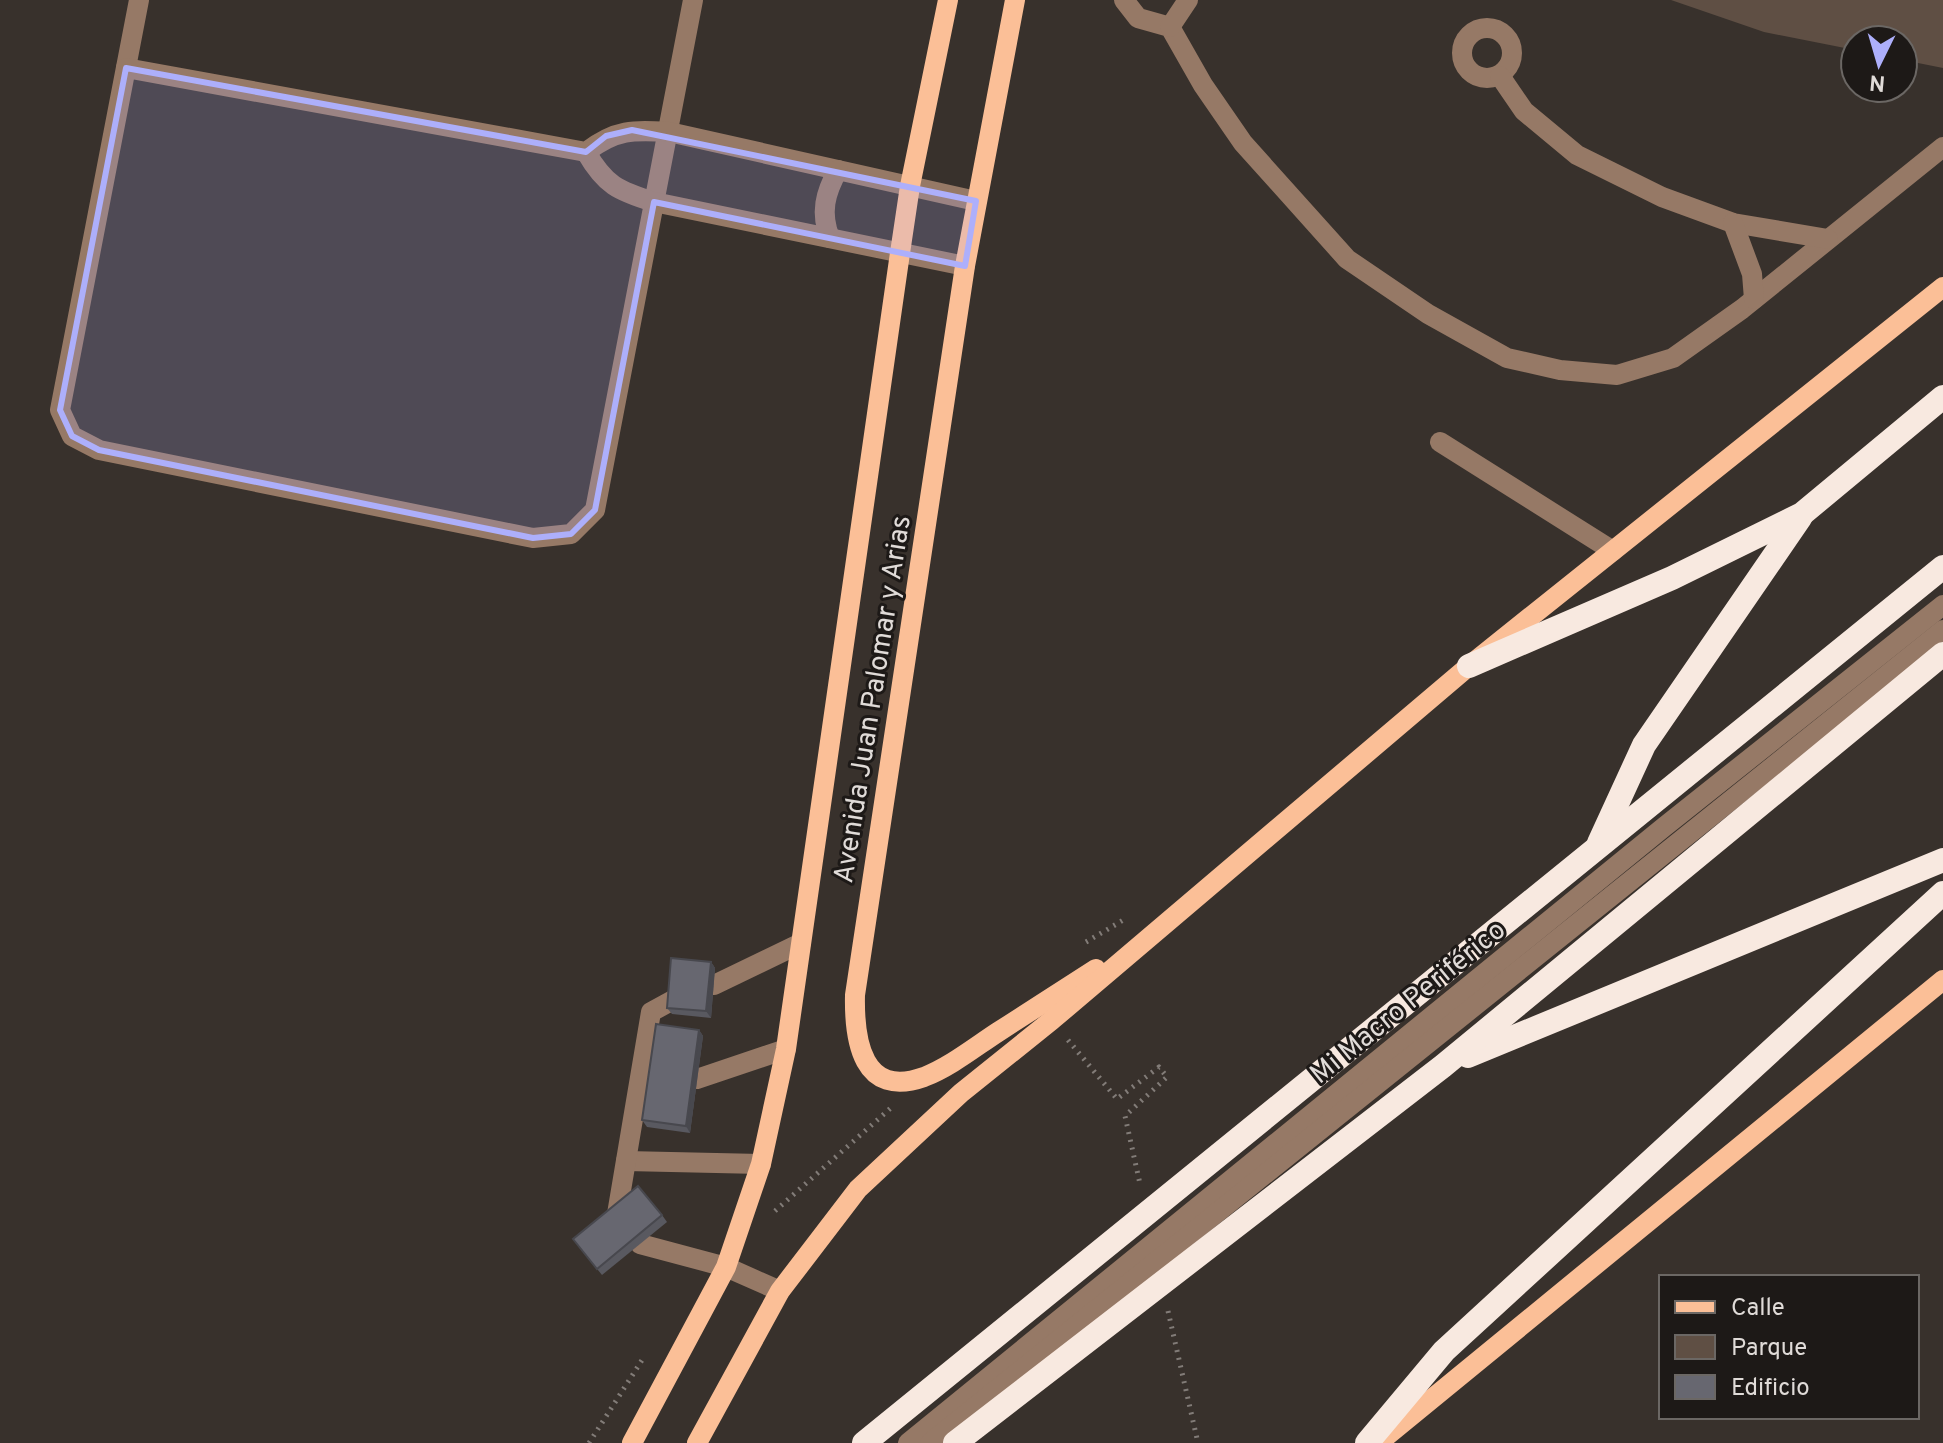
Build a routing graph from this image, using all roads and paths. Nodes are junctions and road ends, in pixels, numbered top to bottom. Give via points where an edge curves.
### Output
1 (139, 0) edge
2 (693, 0) edge
3 (948, 0) edge
4 (1015, 0) edge
5 (1124, 0) edge
6 (1188, 0) edge
7 (1170, 27) junction
8 (126, 68) junction
9 (1500, 76) dead end
10 (669, 132) junction
11 (1943, 147) edge
12 (586, 152) junction
13 (838, 170) junction
14 (910, 186) junction
15 (976, 201) junction
16 (654, 202) junction
17 (1733, 223) junction
18 (830, 238) junction
19 (1828, 239) junction
20 (900, 253) junction
21 (965, 266) junction
22 (1943, 287) edge
23 (1754, 299) junction
24 (1943, 397) edge
25 (1440, 442) dead end
26 (1802, 514) junction
27 (1613, 551) junction
28 (1943, 567) edge
29 (1943, 605) edge
30 (1943, 630) edge
31 (1943, 654) edge
32 (1469, 666) junction
33 (1596, 849) junction
34 (1943, 860) edge
35 (1943, 893) edge
36 (1163, 925) junction
37 (801, 943) junction
38 (1943, 980) edge
39 (714, 985) dead end
40 (673, 1000) edge
41 (1052, 1020) junction
42 (786, 1049) junction
43 (1443, 1066) junction
44 (697, 1079) edge
45 (1125, 1116) dead end
46 (626, 1161) junction
47 (761, 1164) junction
48 (617, 1214) edge
49 (640, 1244) edge
50 (726, 1267) junction
51 (780, 1291) junction
52 (632, 1443) edge
53 (697, 1443) edge
54 (864, 1443) edge
55 (908, 1443) edge
56 (930, 1443) edge
57 (955, 1443) edge
58 (1367, 1443) edge
59 (1378, 1443) edge

1 - 8 street
2 - 10 street
3 - 14 main road, Avenida Juan Palomar y Arias
4 - 15 main road, Avenida Juan Palomar y Arias
5 - 7 street via 1138,18
6 - 7 street
7 - 23 street via 1243,143 1347,259 1428,314 1507,358 1617,375 1673,358
8 - 12 street
8 - 16 street via 60,410 72,436 99,450 533,538 571,534 595,510
9 - 17 street via 1524,111 1577,155 1662,197
10 - 12 street via 632,130 606,136
10 - 13 street
10 - 16 street
11 - 19 street
12 - 16 street via 599,174 624,193
13 - 14 street
13 - 18 street via 824,205
14 - 15 street
14 - 20 main road, Avenida Juan Palomar y Arias
15 - 21 main road, Avenida Juan Palomar y Arias
16 - 18 street
17 - 19 street
17 - 23 street via 1752,274
18 - 20 street
19 - 23 street
20 - 21 street
20 - 37 main road, Avenida Juan Palomar y Arias
21 - 36 main road, Avenida Juan Palomar y Arias via 855,995 854,1026 861,1055 873,1071 892,1081 924,1077
22 - 27 main road
24 - 26 highway
25 - 27 street
26 - 32 highway via 1672,578
26 - 33 highway via 1644,745
27 - 32 main road
28 - 33 highway
29 - 55 street, Mi Macro Periférico
30 - 56 street, Mi Macro Periférico
31 - 43 highway
32 - 36 main road
33 - 54 highway
34 - 43 highway
35 - 58 highway via 1444,1351
36 - 41 main road
37 - 39 street
37 - 42 main road, Avenida Juan Palomar y Arias
38 - 59 main road
40 - 46 street via 651,1012 644,1096
41 - 45 path via 1117,1099 1159,1067 1167,1077
41 - 51 main road via 961,1093 858,1189
42 - 44 street
42 - 47 main road, Avenida Juan Palomar y Arias
43 - 57 highway
46 - 47 street
46 - 48 street
47 - 50 main road, Avenida Juan Palomar y Arias
49 - 50 street
50 - 51 street
50 - 52 main road, Avenida Juan Palomar y Arias
51 - 53 main road

